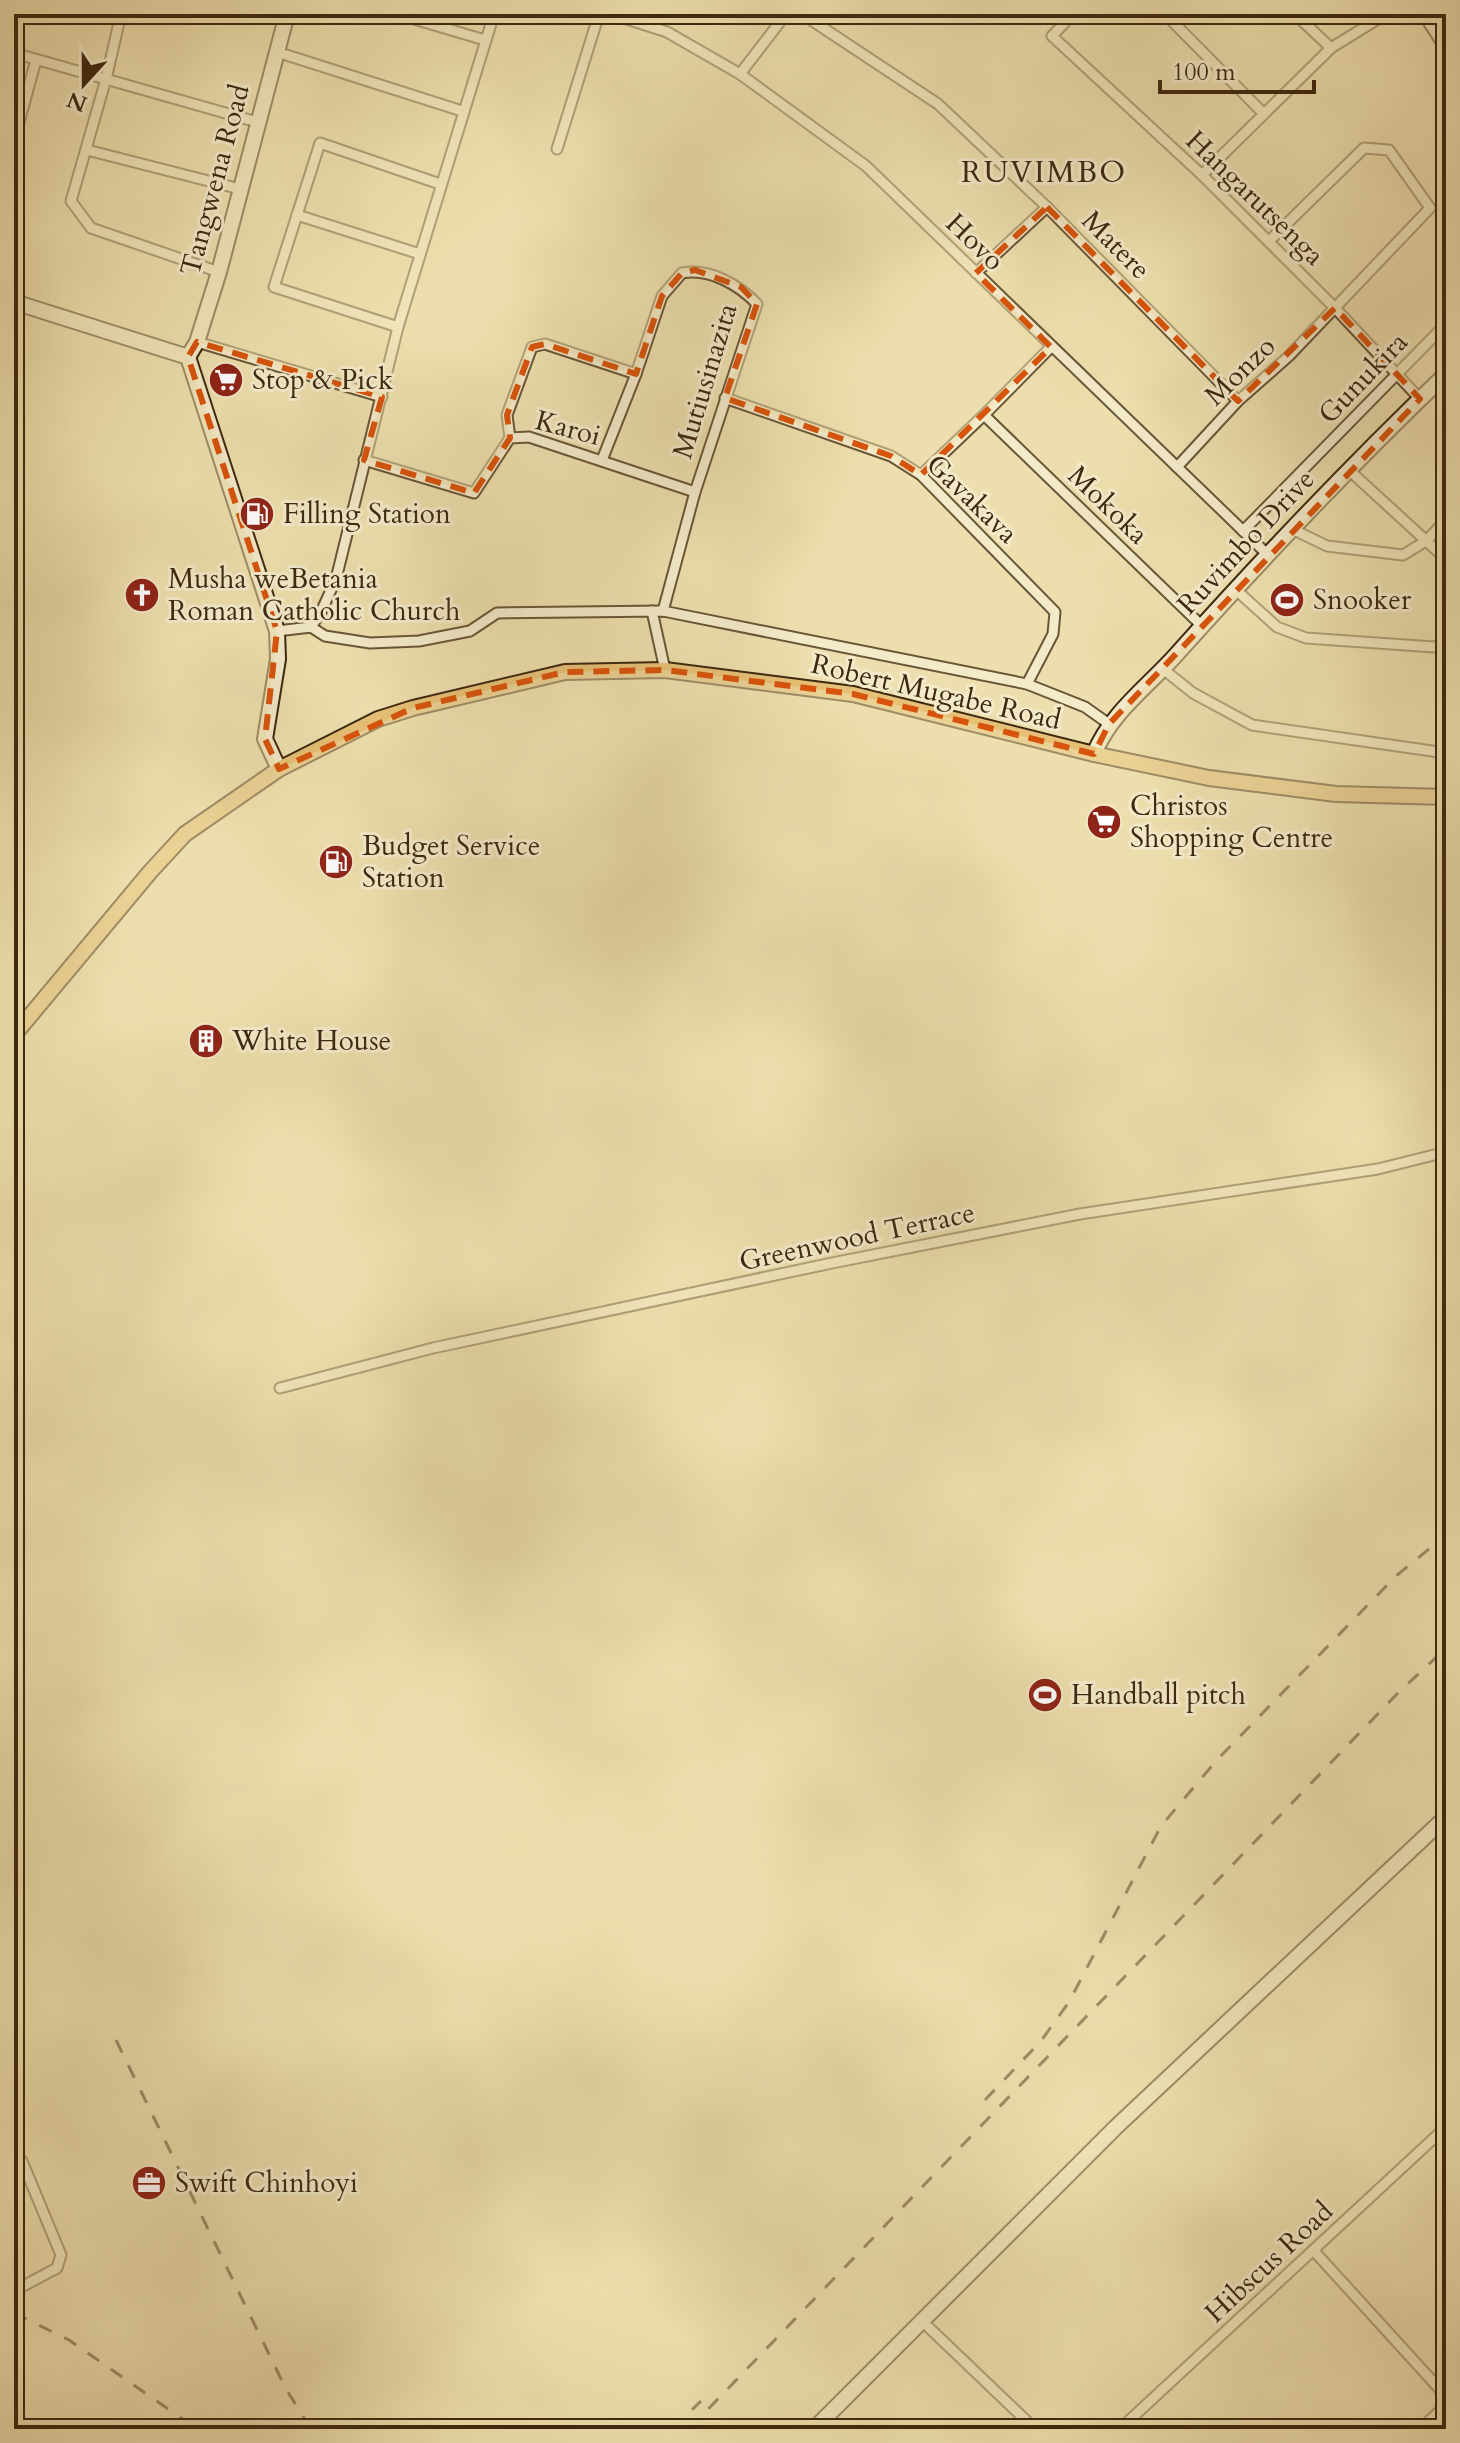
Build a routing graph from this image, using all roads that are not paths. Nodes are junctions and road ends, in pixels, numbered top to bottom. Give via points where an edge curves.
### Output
1 (121, 14) edge
2 (287, 14) edge
3 (397, 14) edge
4 (494, 14) edge
5 (599, 14) edge
6 (611, 14) edge
7 (786, 14) edge
8 (802, 14) edge
9 (1073, 14) edge
10 (1165, 14) edge
11 (1295, 14) edge
12 (1386, 14) edge
13 (1426, 14) edge
14 (485, 40) junction
15 (1446, 45) edge
16 (1331, 48) junction
17 (277, 52) junction
18 (14, 53) edge
19 (36, 60) junction
20 (740, 74) junction
21 (106, 79) junction
22 (462, 111) junction
23 (1263, 113) junction
24 (257, 122) junction
25 (14, 141) edge
26 (557, 149) dead end
27 (87, 150) junction
28 (1202, 175) junction
29 (440, 184) junction
30 (240, 189) junction
31 (1047, 207) junction
32 (297, 215) junction
33 (1269, 241) junction
34 (420, 254) junction
35 (219, 272) junction
36 (976, 273) junction
37 (16, 306) edge
38 (1335, 308) junction
39 (1446, 324) edge
40 (398, 327) junction
41 (197, 342) junction
42 (1051, 347) junction
43 (188, 357) junction
44 (636, 374) junction
45 (1446, 374) edge
46 (1397, 375) junction
47 (382, 397) junction
48 (725, 398) junction
49 (1420, 399) junction
50 (1238, 401) junction
51 (984, 415) junction
52 (510, 438) junction
53 (364, 460) junction
54 (602, 460) junction
55 (1177, 467) junction
56 (1350, 471) junction
57 (921, 475) junction
58 (695, 492) junction
59 (1446, 520) edge
60 (1292, 529) junction
61 (1243, 531) junction
62 (1426, 541) junction
63 (1268, 555) junction
64 (1446, 559) edge
65 (1235, 589) junction
66 (652, 611) junction
67 (663, 611) junction
68 (1202, 626) junction
69 (311, 627) junction
70 (277, 631) junction
71 (1446, 643) edge
72 (1163, 669) junction
73 (665, 670) junction
74 (1027, 684) junction
75 (1109, 724) junction
76 (1446, 753) edge
77 (1094, 754) junction
78 (279, 769) junction
79 (1446, 797) edge
80 (14, 1035) edge
81 (1446, 1152) edge
82 (280, 1388) dead end
83 (1446, 1817) edge
84 (1446, 2127) edge
85 (14, 2152) edge
86 (1314, 2251) junction
87 (14, 2291) edge
88 (921, 2320) junction
89 (1446, 2396) edge
90 (1446, 2405) edge
91 (814, 2429) edge
92 (1035, 2429) edge
93 (1120, 2429) edge
94 (1421, 2429) edge

1 - 21 street
2 - 17 street, Tangwena Road
3 - 14 street
4 - 14 street
5 - 26 street
6 - 20 street, Hovo via 667,32
7 - 20 street
8 - 31 street, Matere via 938,104
9 - 28 street, Hangarutsenga via 1052,36
10 - 23 street
11 - 16 street
12 - 16 street
13 - 15 street
14 - 22 street
16 - 23 street
17 - 22 street
17 - 24 street, Tangwena Road
18 - 19 street
19 - 21 street
19 - 25 street
20 - 36 street, Hovo via 866,166
21 - 24 street
21 - 27 street
22 - 29 street
23 - 28 street
24 - 30 street, Tangwena Road
27 - 30 street
27 - 35 street via 71,201 91,228
28 - 33 street, Hangarutsenga
29 - 32 street via 320,143
29 - 34 street
30 - 35 street, Tangwena Road
31 - 36 street
31 - 50 street, Matere
32 - 34 street
32 - 40 street via 274,287
33 - 38 street, Hangarutsenga
33 - 38 street, Monzo via 1364,148 1389,150 1430,208
34 - 40 street
35 - 41 street, Tangwena Road
36 - 42 street, Hovo
37 - 43 street
38 - 46 street, Hangarutsenga
38 - 50 street, Monzo
39 - 46 street, Gunukira
40 - 47 street
41 - 43 street, Tangwena Road
41 - 47 street
42 - 51 street
42 - 55 street, Hovo
43 - 70 street
44 - 48 street, Mutiusinazita via 662,296 682,273 695,270 741,287 757,304
44 - 52 street via 545,344 532,347 507,415
44 - 54 street, Mutiusinazita
45 - 49 street, Ruvimbo Drive
46 - 49 street, Hangarutsenga
46 - 61 street, Gunukira
47 - 53 street
48 - 57 street, Gavakava via 891,456
48 - 58 street, Mutiusinazita
49 - 56 street, Ruvimbo Drive
50 - 55 street, Monzo
51 - 57 street
51 - 68 street, Mokoka
52 - 53 street, Karoi via 474,493
52 - 54 street, Karoi via 529,437
53 - 69 street via 336,579
54 - 58 street, Karoi
55 - 61 street, Hovo
56 - 60 street, Ruvimbo Drive
56 - 62 street
57 - 74 street, Gavakava via 1055,612 1053,634
58 - 67 street, Mutiusinazita
59 - 62 street
60 - 62 street via 1327,546 1403,555
60 - 63 street, Ruvimbo Drive
61 - 63 street, Hovo
62 - 64 street
63 - 65 street, Ruvimbo Drive
65 - 68 street, Ruvimbo Drive
65 - 71 street via 1277,627 1306,638 1434,647
66 - 67 street
66 - 69 street via 497,613 470,631 419,641 325,636
66 - 73 street
67 - 74 street
68 - 72 street, Ruvimbo Drive
69 - 70 street
70 - 78 street via 278,659 265,739
72 - 75 street, Ruvimbo Drive
72 - 76 street via 1193,693 1252,725
73 - 77 main road, Robert Mugabe Road via 853,694
73 - 78 main road, Robert Mugabe Road via 565,672 413,708 378,719
74 - 75 street via 1085,707
75 - 77 street, Ruvimbo Drive
77 - 79 main road, Robert Mugabe Road via 1209,778 1336,794
78 - 80 main road, Robert Mugabe Road via 185,834
81 - 82 street, Greenwood Terrace via 1378,1169 1080,1214 832,1263 433,1348
83 - 88 street via 1116,2127
84 - 86 street, Hibscus Road
85 - 87 street via 61,2255 57,2268
86 - 89 street
86 - 93 street, Hibscus Road
88 - 91 street
88 - 92 street
90 - 94 street

